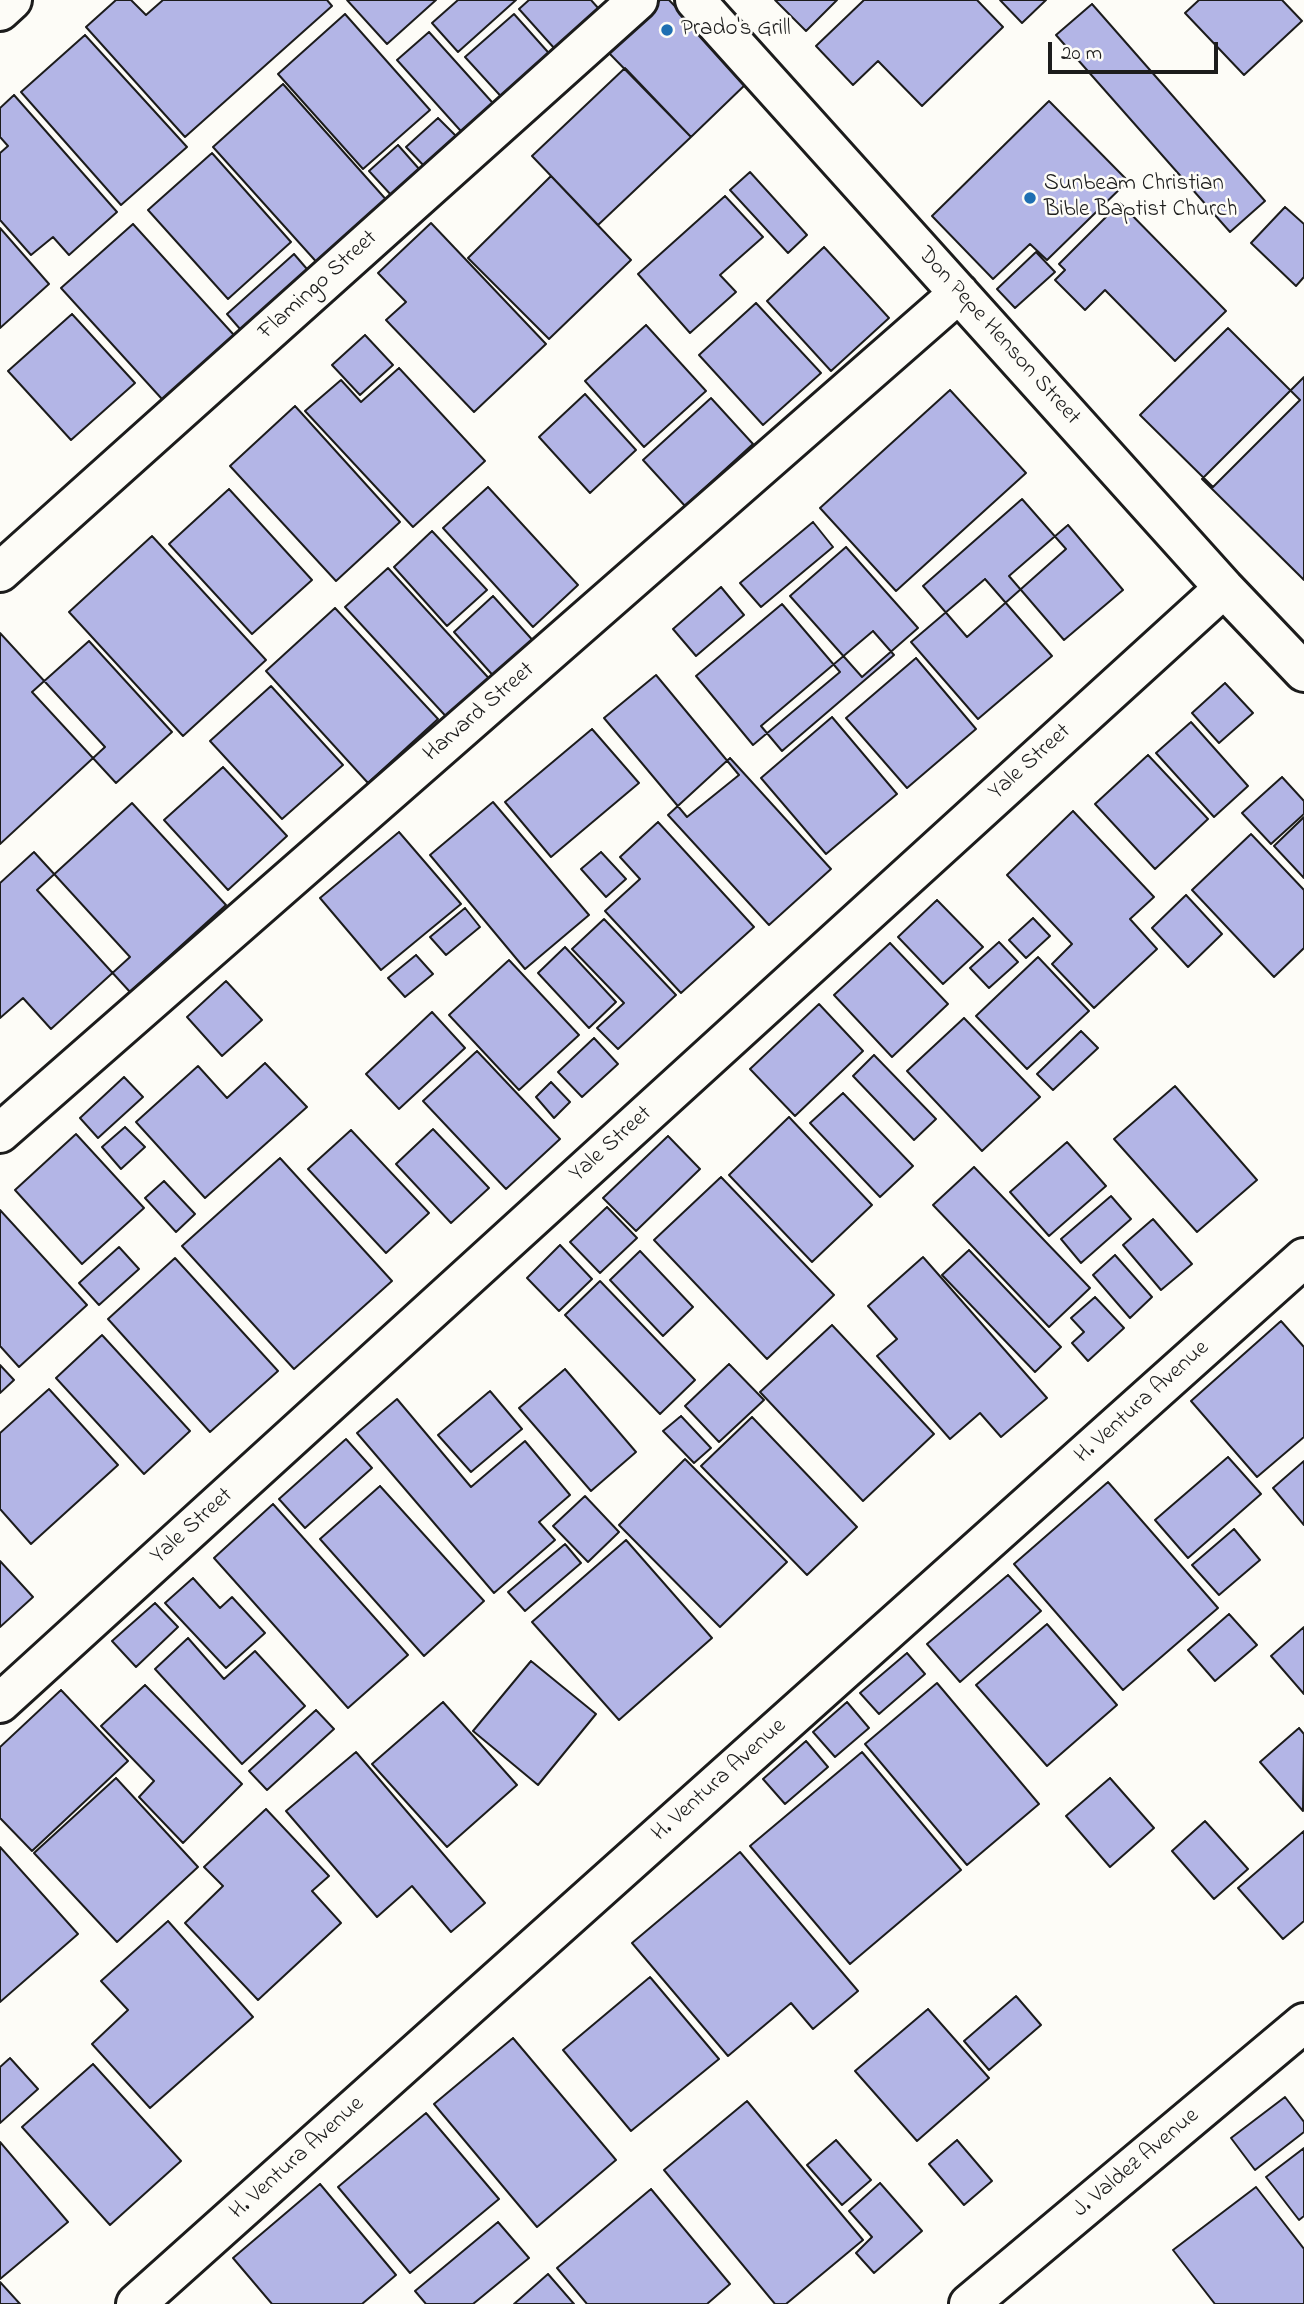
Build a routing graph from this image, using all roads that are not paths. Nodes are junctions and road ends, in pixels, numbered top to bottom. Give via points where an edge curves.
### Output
1 (12, 0) edge
2 (638, 0) edge
3 (695, 0) edge
4 (0, 11) edge
5 (959, 293) junction
6 (0, 572) edge
7 (1224, 587) junction
8 (1304, 671) edge
9 (0, 1133) edge
10 (1304, 1258) edge
11 (0, 1703) edge
12 (1304, 2023) edge
13 (136, 2304) edge
14 (969, 2304) edge

1 - 4 street
2 - 6 street, Flamingo Street
3 - 5 street, Don Pepe Henson Street
5 - 7 street, Don Pepe Henson Street
5 - 9 street, Harvard Street
7 - 8 street, Don Pepe Henson Street
7 - 11 street, Yale Street
10 - 13 street, H. Ventura Avenue
12 - 14 street, J. Valdez Avenue

